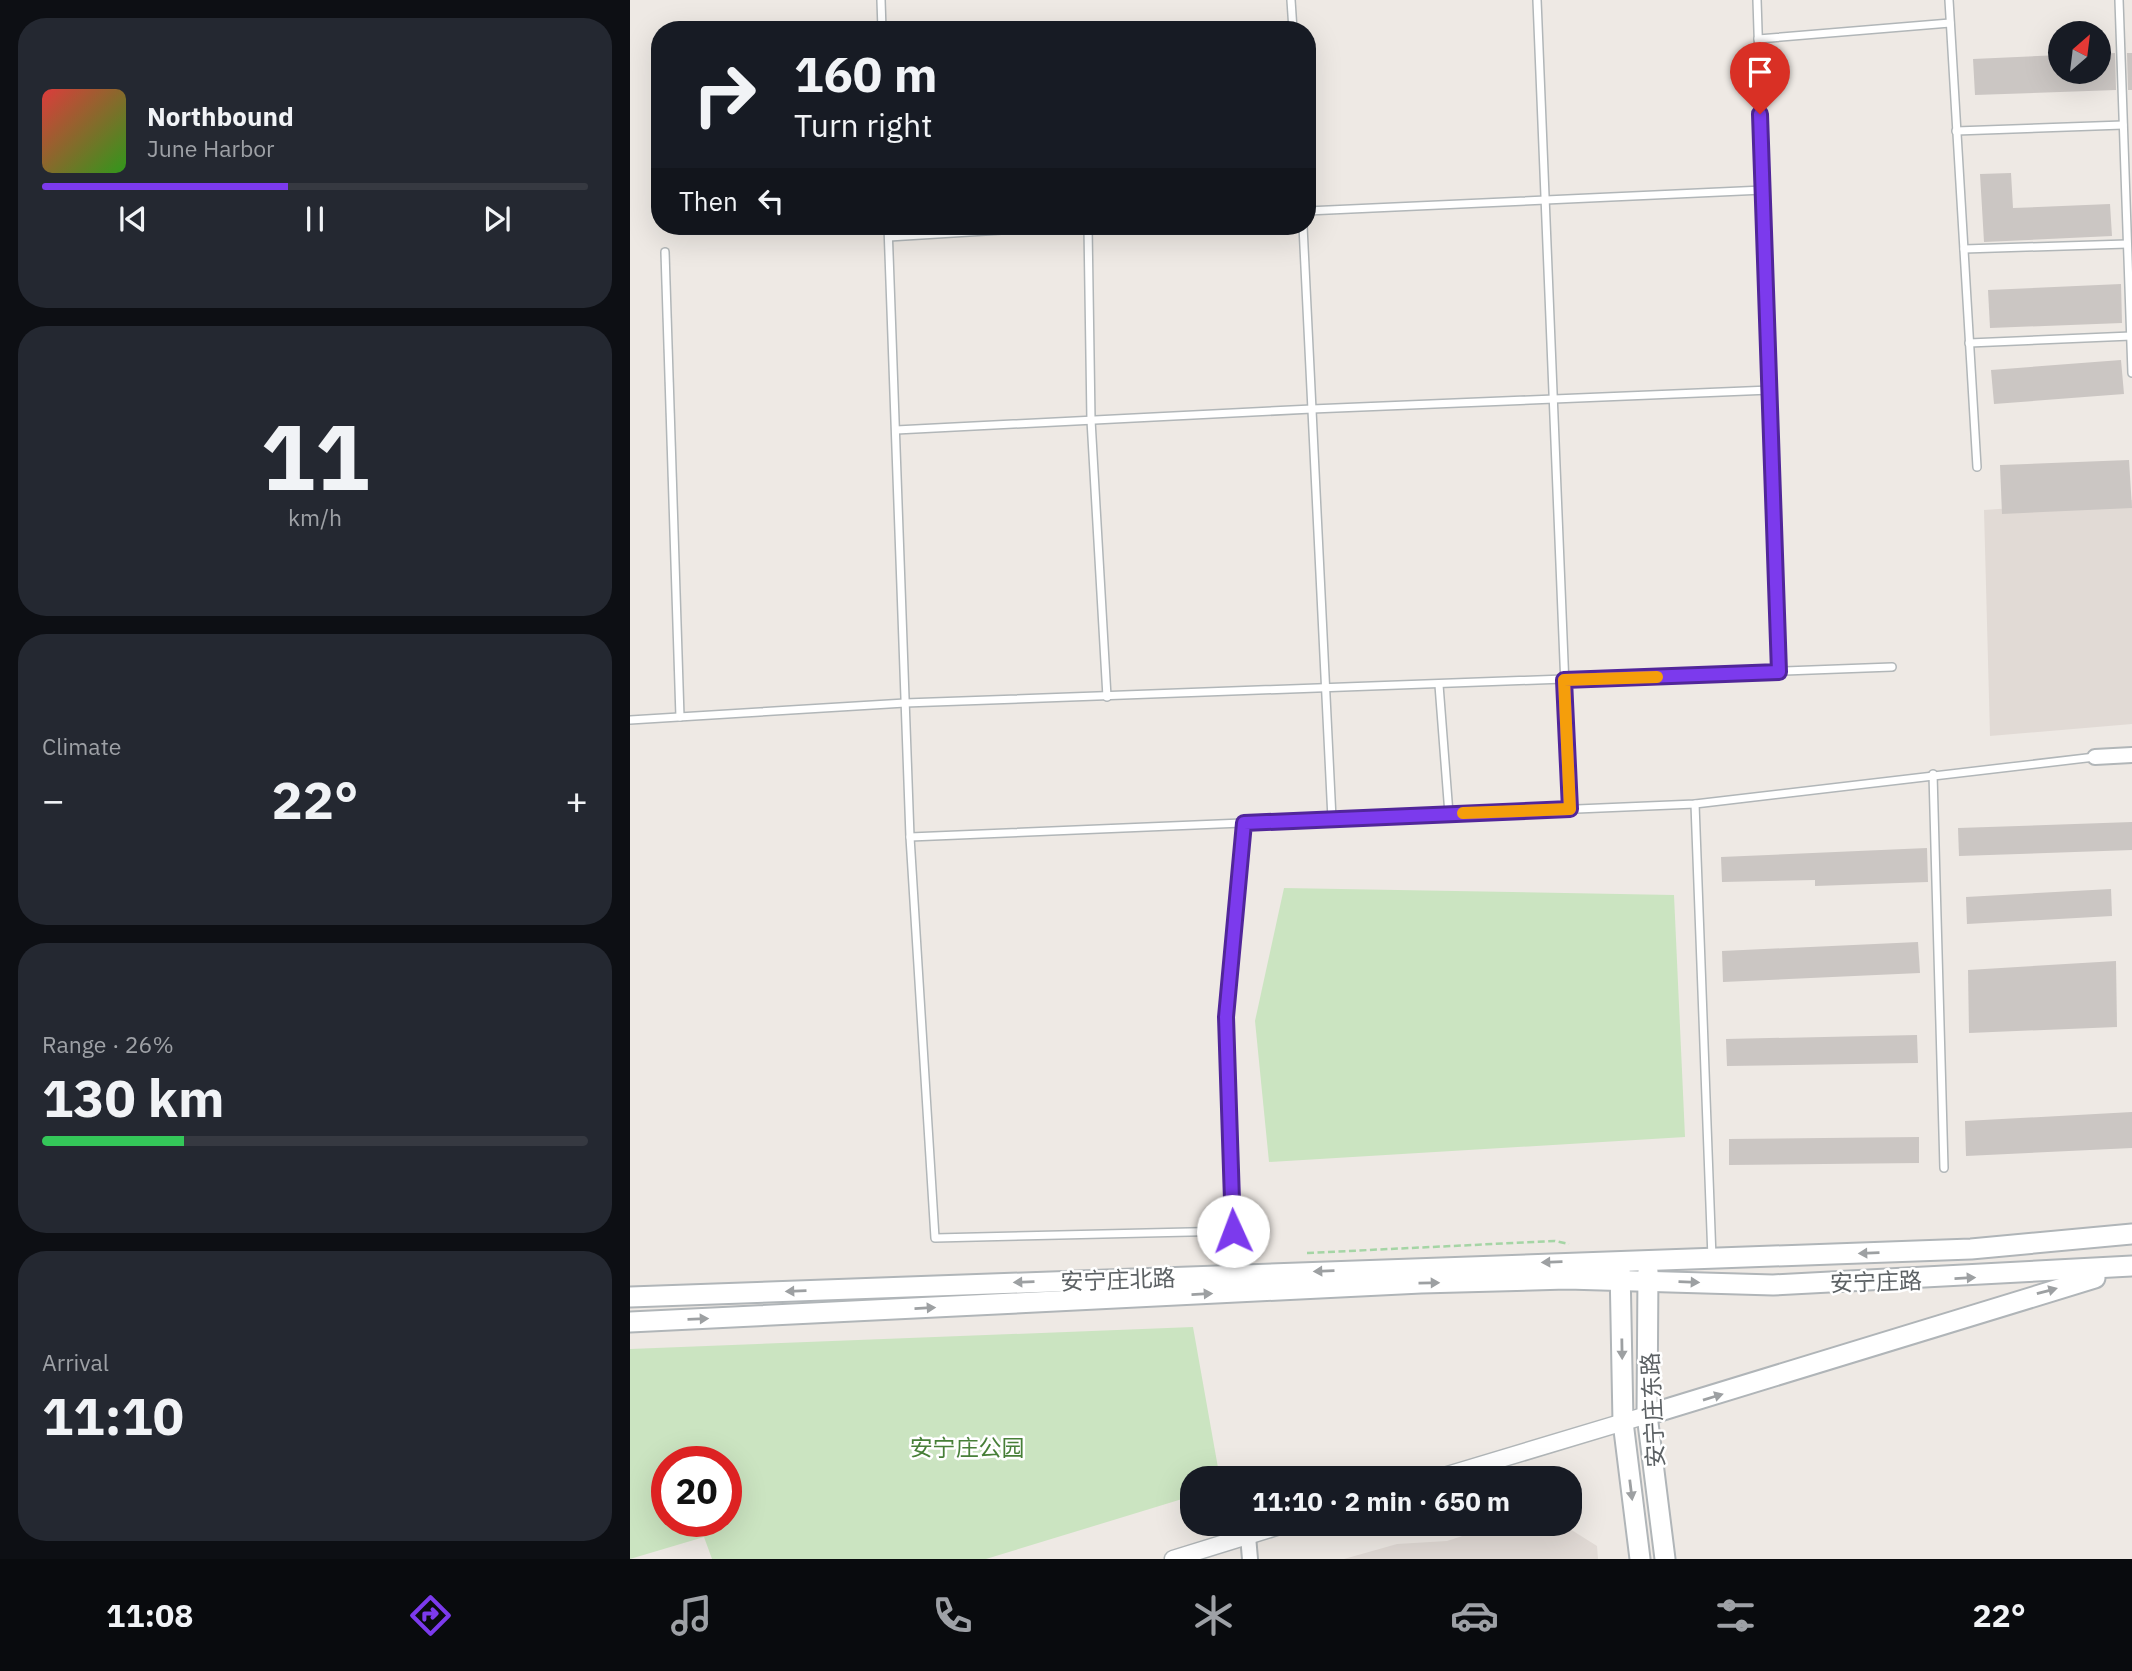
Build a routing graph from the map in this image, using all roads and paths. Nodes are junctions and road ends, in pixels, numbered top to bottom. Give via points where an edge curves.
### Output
1 (881, 0) edge
2 (1291, 0) edge
3 (1537, 0) edge
4 (1757, 0) edge
5 (1949, 0) edge
6 (2119, 0) edge
7 (882, 21) edge
8 (1292, 21) edge
9 (1950, 23) junction
10 (1758, 39) junction
11 (2123, 125) junction
12 (1956, 131) junction
13 (1763, 190) junction
14 (1545, 198) junction
15 (1316, 211) edge
16 (921, 235) edge
17 (1088, 235) edge
18 (1303, 235) edge
19 (889, 237) joint
20 (2127, 244) junction
21 (1964, 249) junction
22 (665, 252) dead end
23 (2131, 336) edge
24 (1969, 343) junction
25 (2132, 373) edge
26 (1769, 390) junction
27 (1553, 399) junction
28 (1312, 409) junction
29 (1091, 420) junction
30 (896, 430) junction
31 (1977, 467) dead end
32 (1892, 667) dead end
33 (1779, 672) junction
34 (1564, 680) junction
35 (1439, 685) junction
36 (1326, 690) junction
37 (1107, 697) junction
38 (905, 703) junction
39 (680, 717) junction
40 (630, 720) edge
41 (2132, 755) edge
42 (2095, 757) joint
43 (1933, 774) junction
44 (1695, 804) junction
45 (1570, 809) junction
46 (1449, 814) junction
47 (1332, 819) junction
48 (1244, 823) junction
49 (910, 837) junction
50 (1944, 1168) dead end
51 (2132, 1234) edge
52 (1712, 1259) junction
53 (1648, 1260) junction
54 (2132, 1267) edge
55 (1620, 1270) junction
56 (1648, 1281) junction
57 (630, 1297) edge
58 (630, 1322) edge
59 (1647, 1415) junction
60 (1623, 1422) junction
61 (1477, 1466) edge
62 (1248, 1536) joint
63 (1173, 1559) edge
64 (1250, 1559) edge
65 (1640, 1559) edge
66 (1665, 1559) edge

1 - 7 lane
2 - 8 lane
3 - 14 lane
4 - 10 lane
5 - 9 lane
6 - 11 lane
9 - 10 lane
9 - 12 lane
10 - 13 lane
11 - 12 lane
11 - 20 lane
12 - 21 lane
13 - 14 lane
13 - 26 lane
14 - 15 lane
14 - 27 lane
16 - 19 lane
17 - 29 lane
18 - 28 lane
19 - 30 lane
20 - 21 lane
20 - 23 lane
21 - 24 lane
22 - 39 lane
23 - 24 lane
23 - 25 lane
24 - 31 lane
26 - 27 lane
26 - 33 lane
27 - 28 lane
27 - 34 lane
28 - 29 lane
28 - 36 lane
29 - 30 lane
29 - 37 lane
30 - 38 lane
32 - 33 lane
33 - 34 lane
34 - 35 lane
34 - 45 lane
35 - 36 lane
35 - 46 lane
36 - 37 lane
36 - 47 lane
37 - 38 lane
38 - 39 lane
38 - 49 lane
39 - 40 lane
41 - 42 street
42 - 43 lane
43 - 44 lane
43 - 50 lane
44 - 45 lane
44 - 52 lane
45 - 46 lane
46 - 47 lane
47 - 48 lane
48 - 49 lane
48 - 49 lane via 1226,1017 1233,1231 935,1238
51 -> 52 main road, 安宁庄路 via 2034,1245
52 - 53 main road, 安宁庄路
53 - 55 main road, 安宁庄北路
53 - 56 main road, 安宁庄东路
56 -> 54 main road, 安宁庄路 via 1773,1286
59 -> 54 main road, 安宁庄路
55 - 56 main road, 安宁庄路
55 -> 57 main road, 安宁庄北路
58 -> 55 main road, 安宁庄北路
55 -> 60 main road, 安宁庄东路
56 - 59 main road, 安宁庄东路
59 - 60 street
59 - 66 main road, 安宁庄东路
60 - 61 street
60 -> 65 main road, 安宁庄东路
62 - 63 street
62 - 64 street

